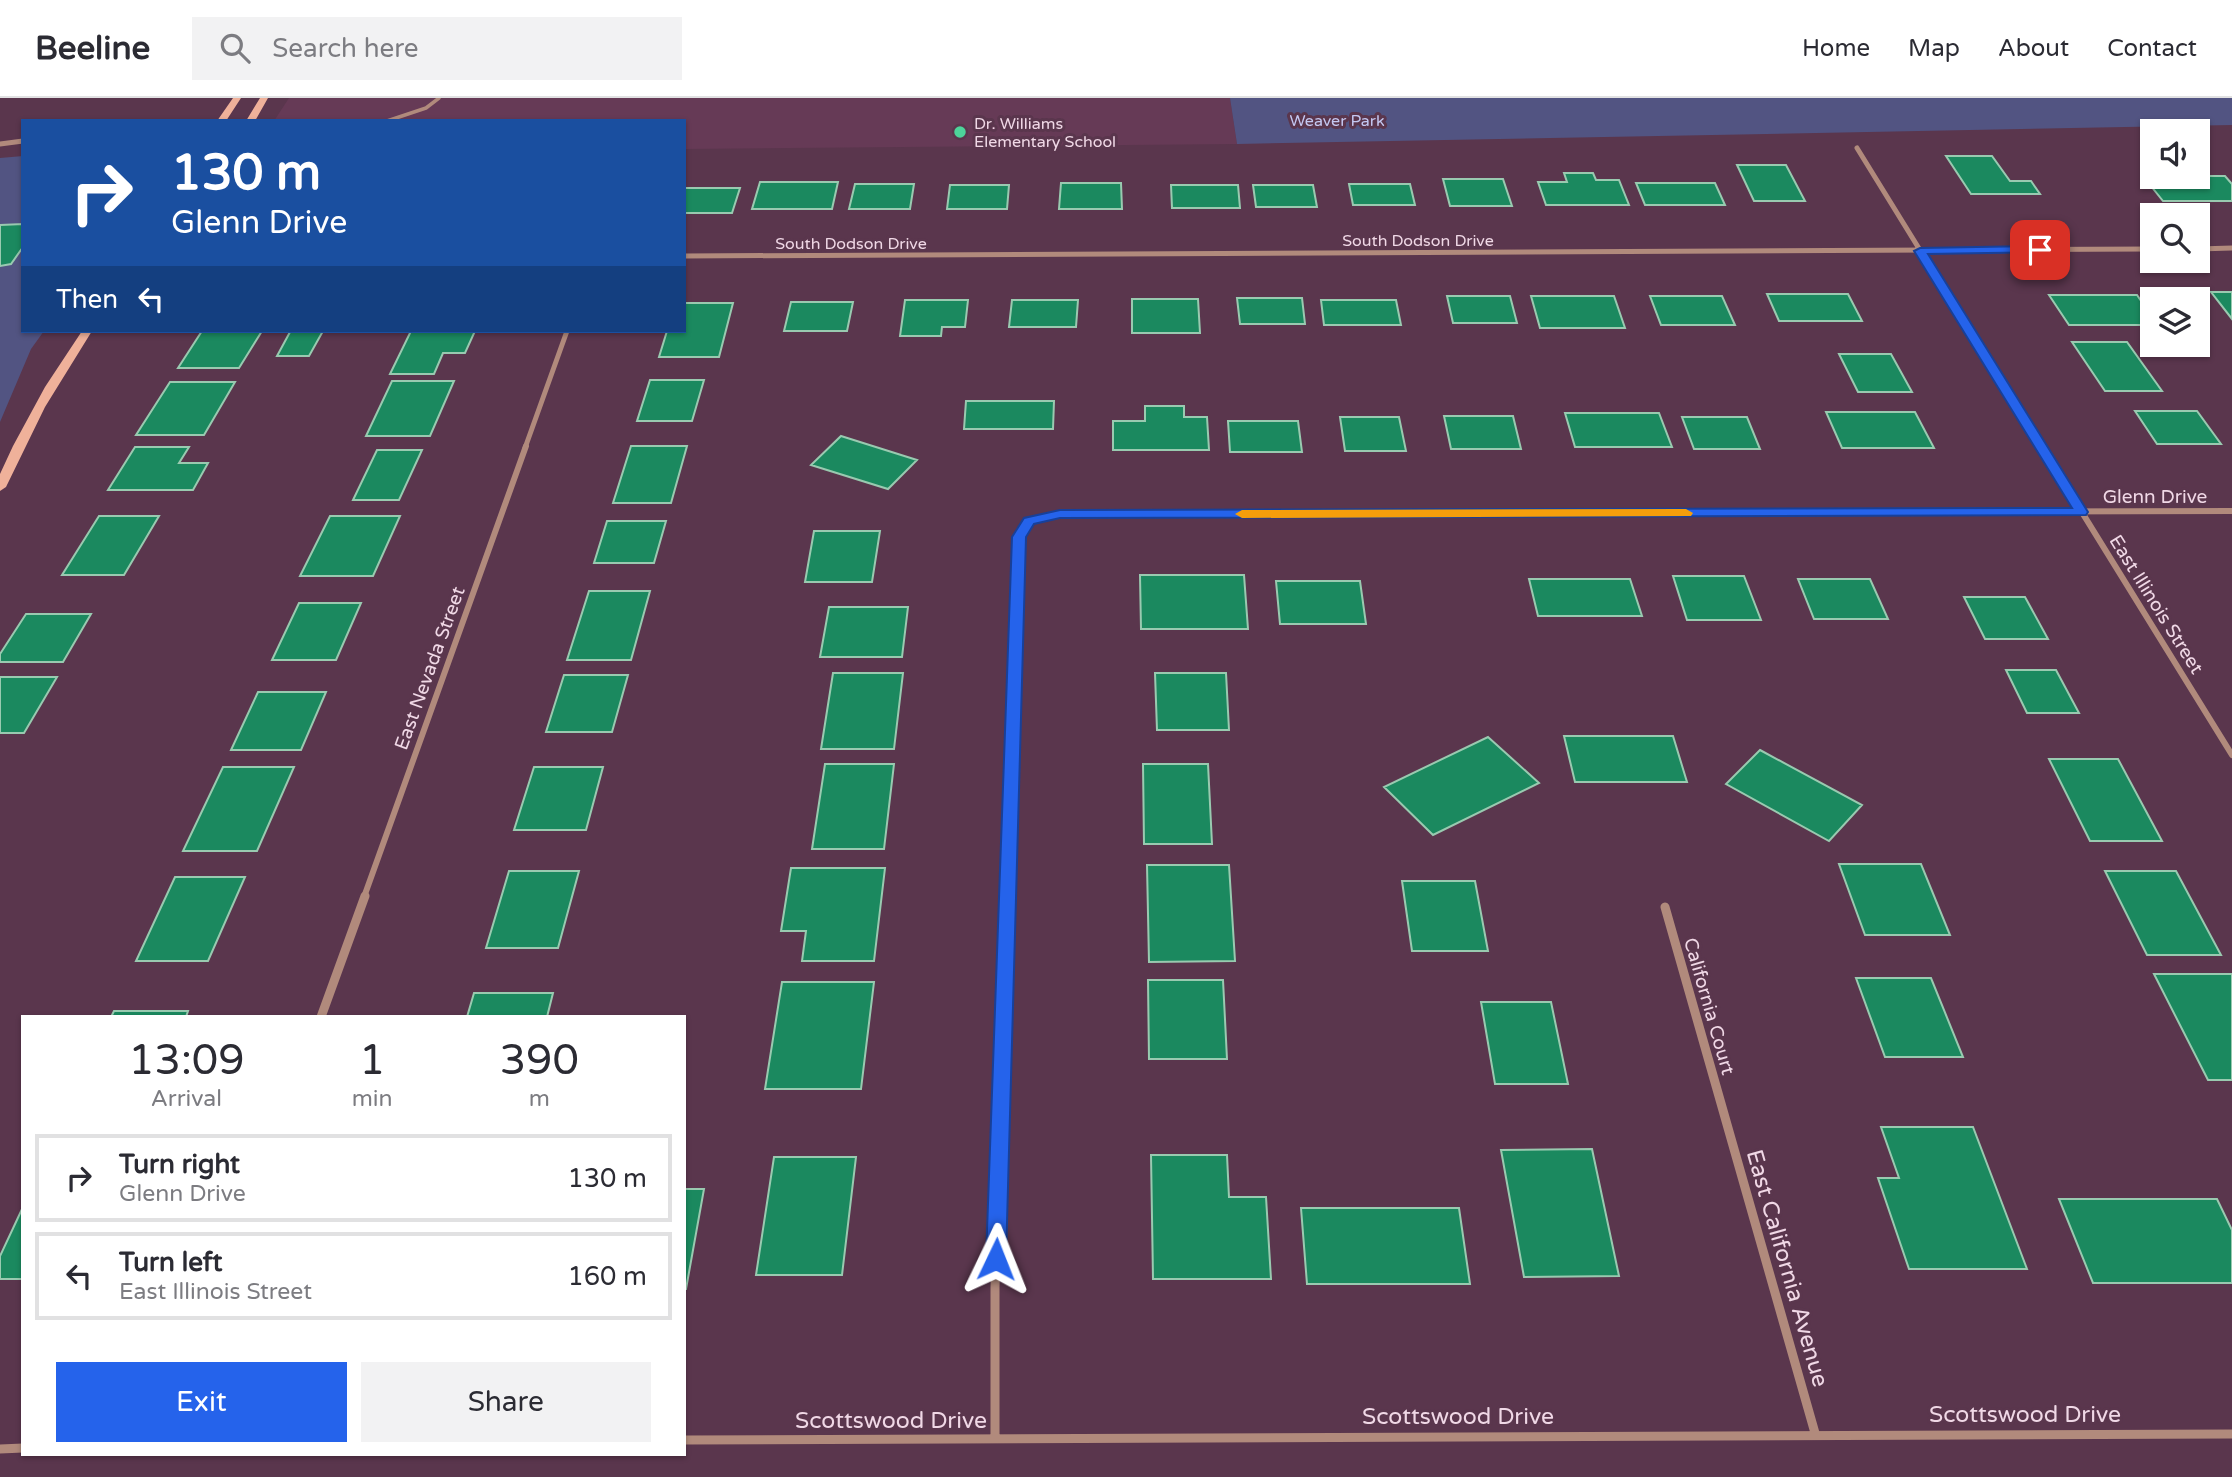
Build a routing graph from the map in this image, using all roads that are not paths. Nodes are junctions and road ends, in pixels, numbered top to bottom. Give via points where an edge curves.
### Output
1 (237, 98) edge
2 (264, 98) edge
3 (439, 98) edge
4 (222, 119) edge
5 (251, 119) edge
6 (393, 119) edge
7 (21, 141) edge
8 (0, 144) edge
9 (1857, 148) dead end
10 (2232, 248) edge
11 (2140, 249) edge
12 (2210, 249) edge
13 (1920, 251) junction
14 (686, 256) edge
15 (86, 333) edge
16 (566, 333) edge
17 (0, 487) edge
18 (2232, 511) edge
19 (2081, 512) junction
20 (2232, 755) edge
21 (1665, 907) dead end
22 (322, 1015) edge
23 (1724, 1112) joint
24 (1815, 1433) junction
25 (2232, 1434) edge
26 (995, 1438) junction
27 (686, 1440) edge
28 (21, 1448) edge
29 (0, 1449) edge

1 - 4 main road
2 - 5 main road
3 - 6 lane via 426,108
7 - 8 street
9 - 13 street, East Illinois Street
10 - 12 street
11 - 13 street, South Dodson Drive
13 - 14 street, South Dodson Drive
13 - 19 street, East Illinois Street
15 - 17 main road via 18,445
16 - 22 street, East Nevada Street
18 - 19 street, Glenn Drive
19 - 20 street, East Illinois Street
19 - 26 street, Glenn Drive via 1060,514 1029,521 1019,537 1018,551 995,1273
21 - 23 street, California Court
23 - 24 street, East California Avenue
24 - 25 street, Scottswood Drive
24 - 26 street, Scottswood Drive
26 - 27 street, Scottswood Drive
28 - 29 street

